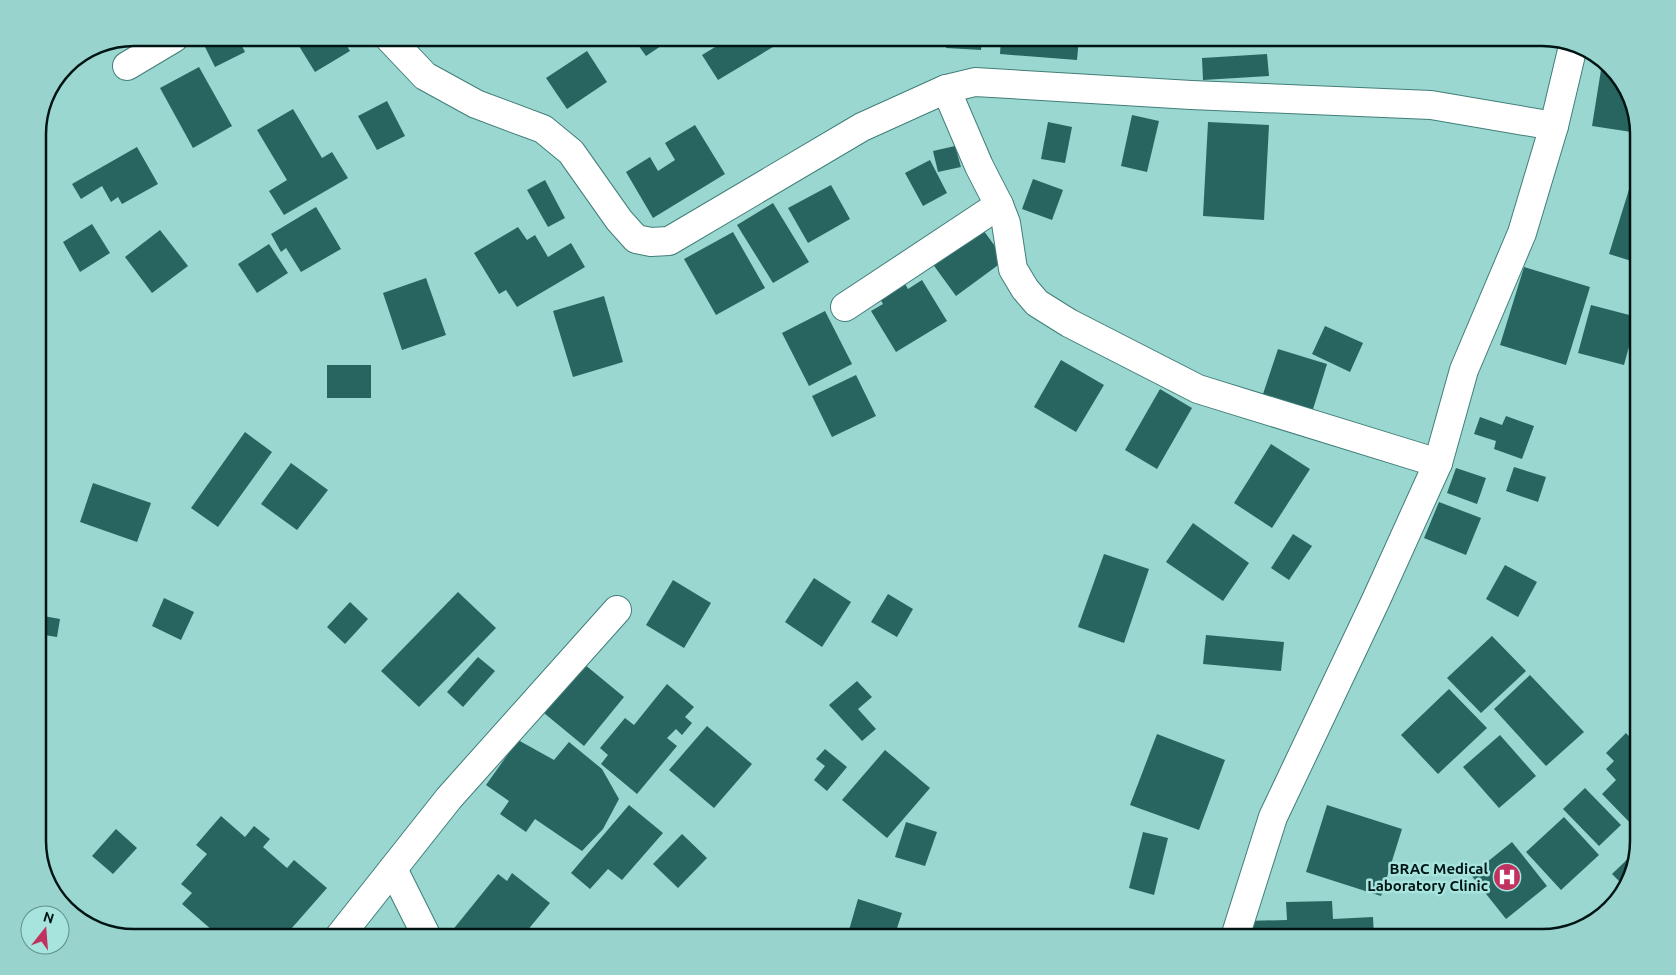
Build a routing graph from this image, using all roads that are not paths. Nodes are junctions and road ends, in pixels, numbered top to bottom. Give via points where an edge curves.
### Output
1 (161, 46) edge
2 (397, 46) edge
3 (1572, 52) edge
4 (127, 66) dead end
5 (946, 89) junction
6 (1554, 126) junction
7 (999, 205) junction
8 (845, 307) dead end
9 (1438, 464) junction
10 (617, 610) dead end
11 (393, 869) junction
12 (346, 929) edge
13 (423, 929) edge
14 (1238, 929) edge

1 - 4 street
2 - 5 street via 425,76 476,104 543,129 571,152 636,239 651,242 669,241 862,127
3 - 6 street
5 - 6 street via 975,82 1191,95 1432,104
5 - 7 street via 978,166
6 - 9 street via 1522,233 1464,370
7 - 8 street
7 - 9 street via 1006,223 1013,269 1024,288 1036,303 1069,323 1198,389
9 - 14 street via 1273,817
10 - 11 street via 449,798
11 - 12 street
11 - 13 street

